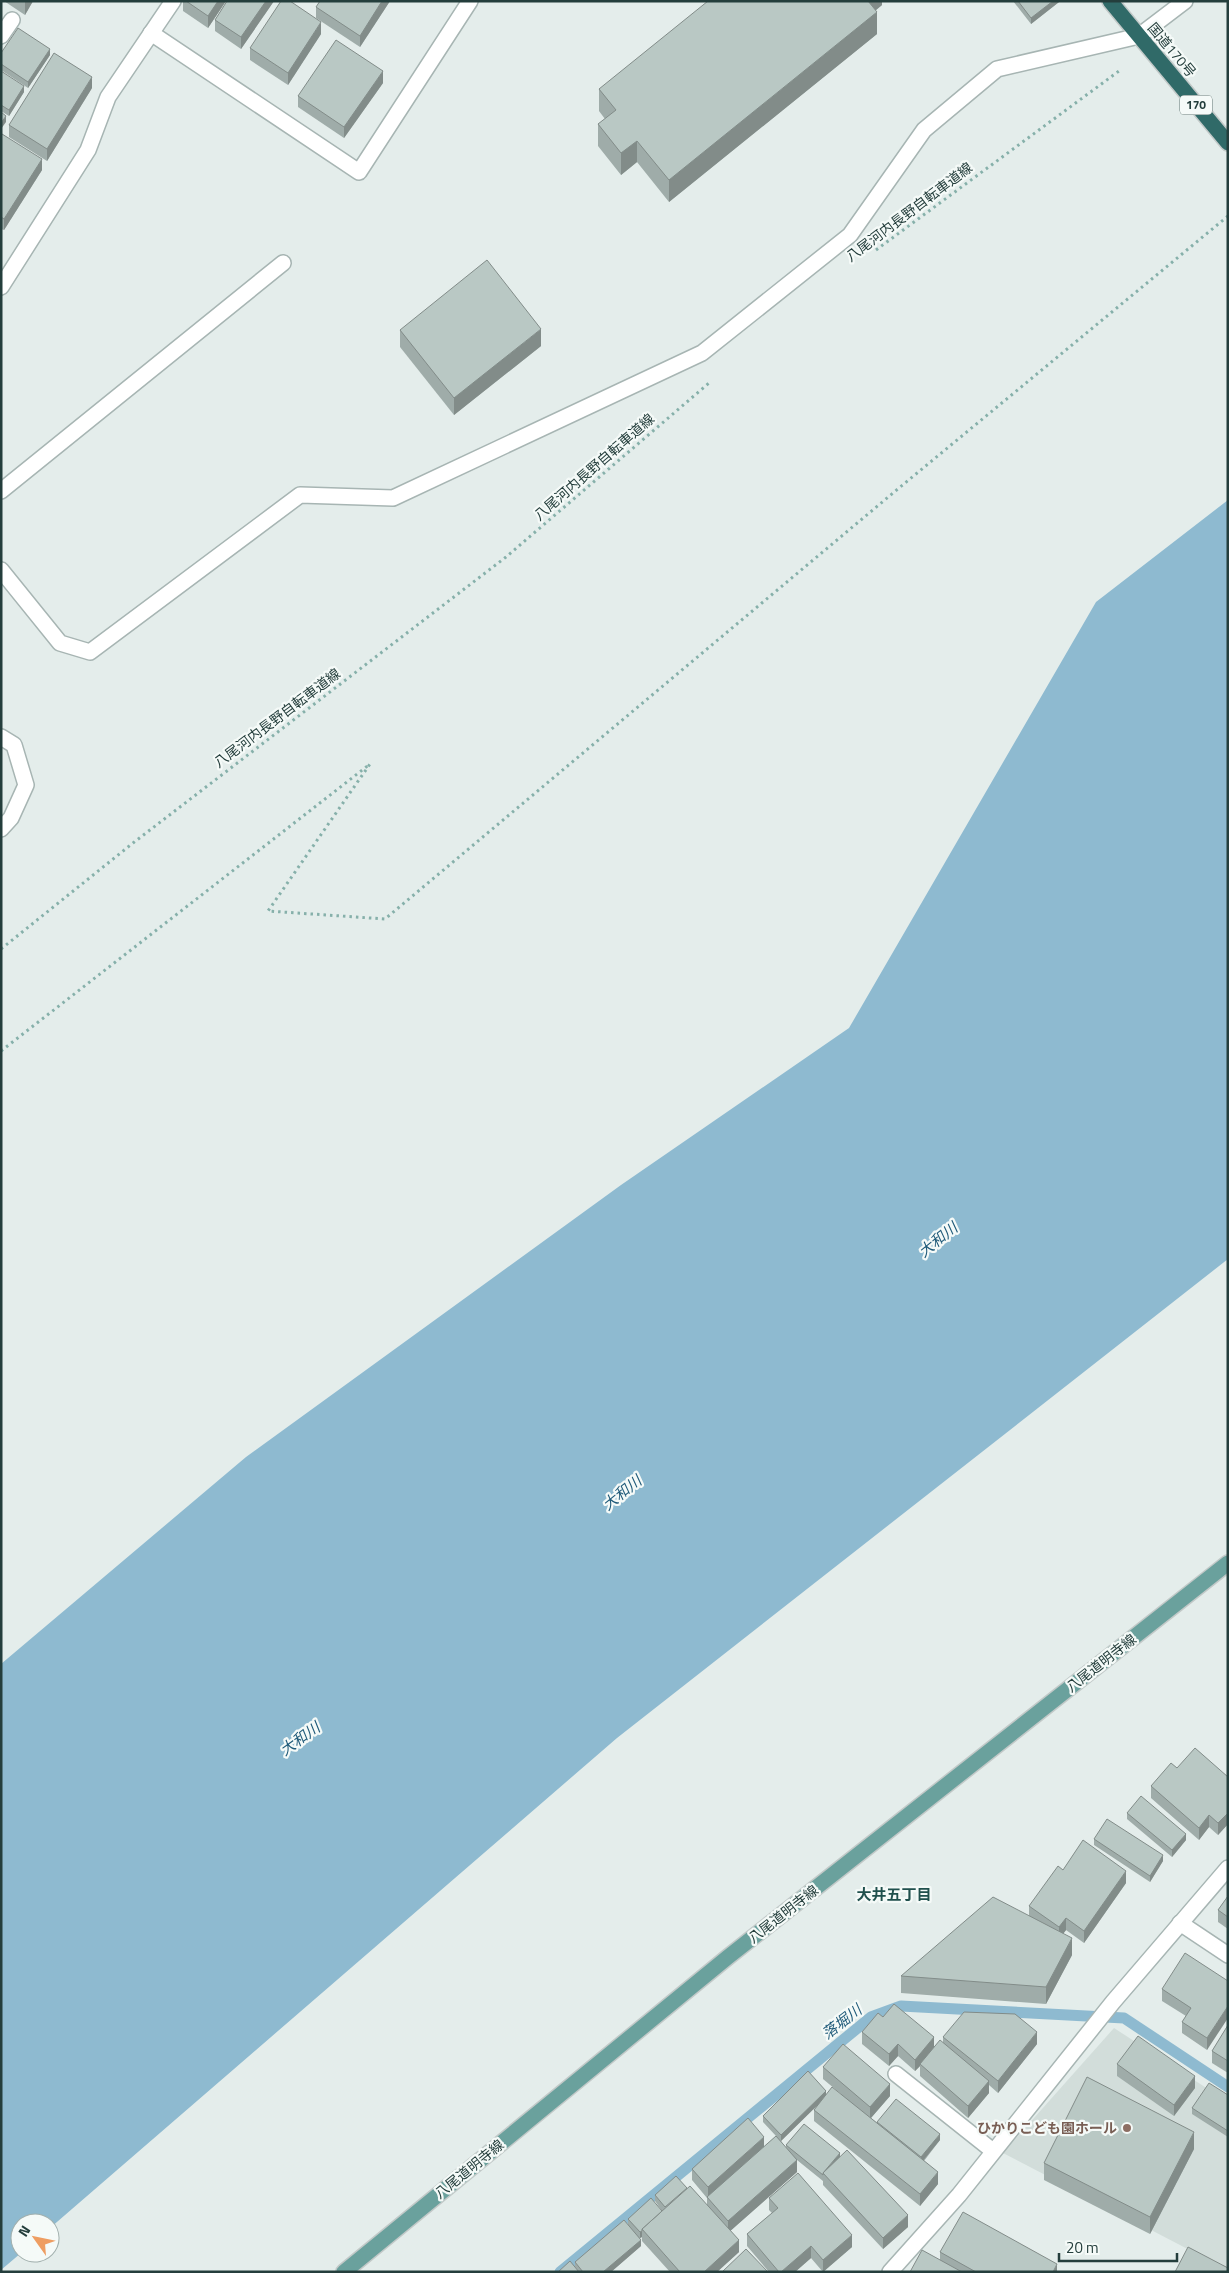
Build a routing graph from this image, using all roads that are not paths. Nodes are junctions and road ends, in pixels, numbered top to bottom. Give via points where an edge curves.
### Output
1 (172, 1) edge
2 (470, 1) edge
3 (1110, 1) edge
4 (1185, 1) edge
5 (12, 20) dead end
6 (151, 33) junction
7 (1, 36) edge
8 (1139, 36) junction
9 (1228, 143) edge
10 (283, 263) dead end
11 (1, 287) edge
12 (1, 491) edge
13 (1, 570) edge
14 (1, 737) edge
15 (1, 829) edge
16 (1228, 1563) edge
17 (1228, 1868) edge
18 (1180, 1923) junction
19 (1228, 1955) edge
20 (896, 2074) dead end
21 (993, 2151) junction
22 (344, 2272) edge
23 (890, 2272) edge

1 - 6 street
2 - 6 street via 359,172
3 - 8 highway, 国道170号 / 170
4 - 8 street
5 - 7 street
6 - 11 street via 108,97 88,150
8 - 9 highway, 国道170号 / 170
8 - 13 street via 997,69 924,130 850,235 702,353 393,498 300,495 90,652 60,643
10 - 12 street
14 - 15 street via 14,745 26,785 11,818
16 - 22 main road, 八尾道明寺線 via 736,1951
17 - 18 street
18 - 19 street
18 - 21 street
20 - 21 street
21 - 23 street via 959,2195

